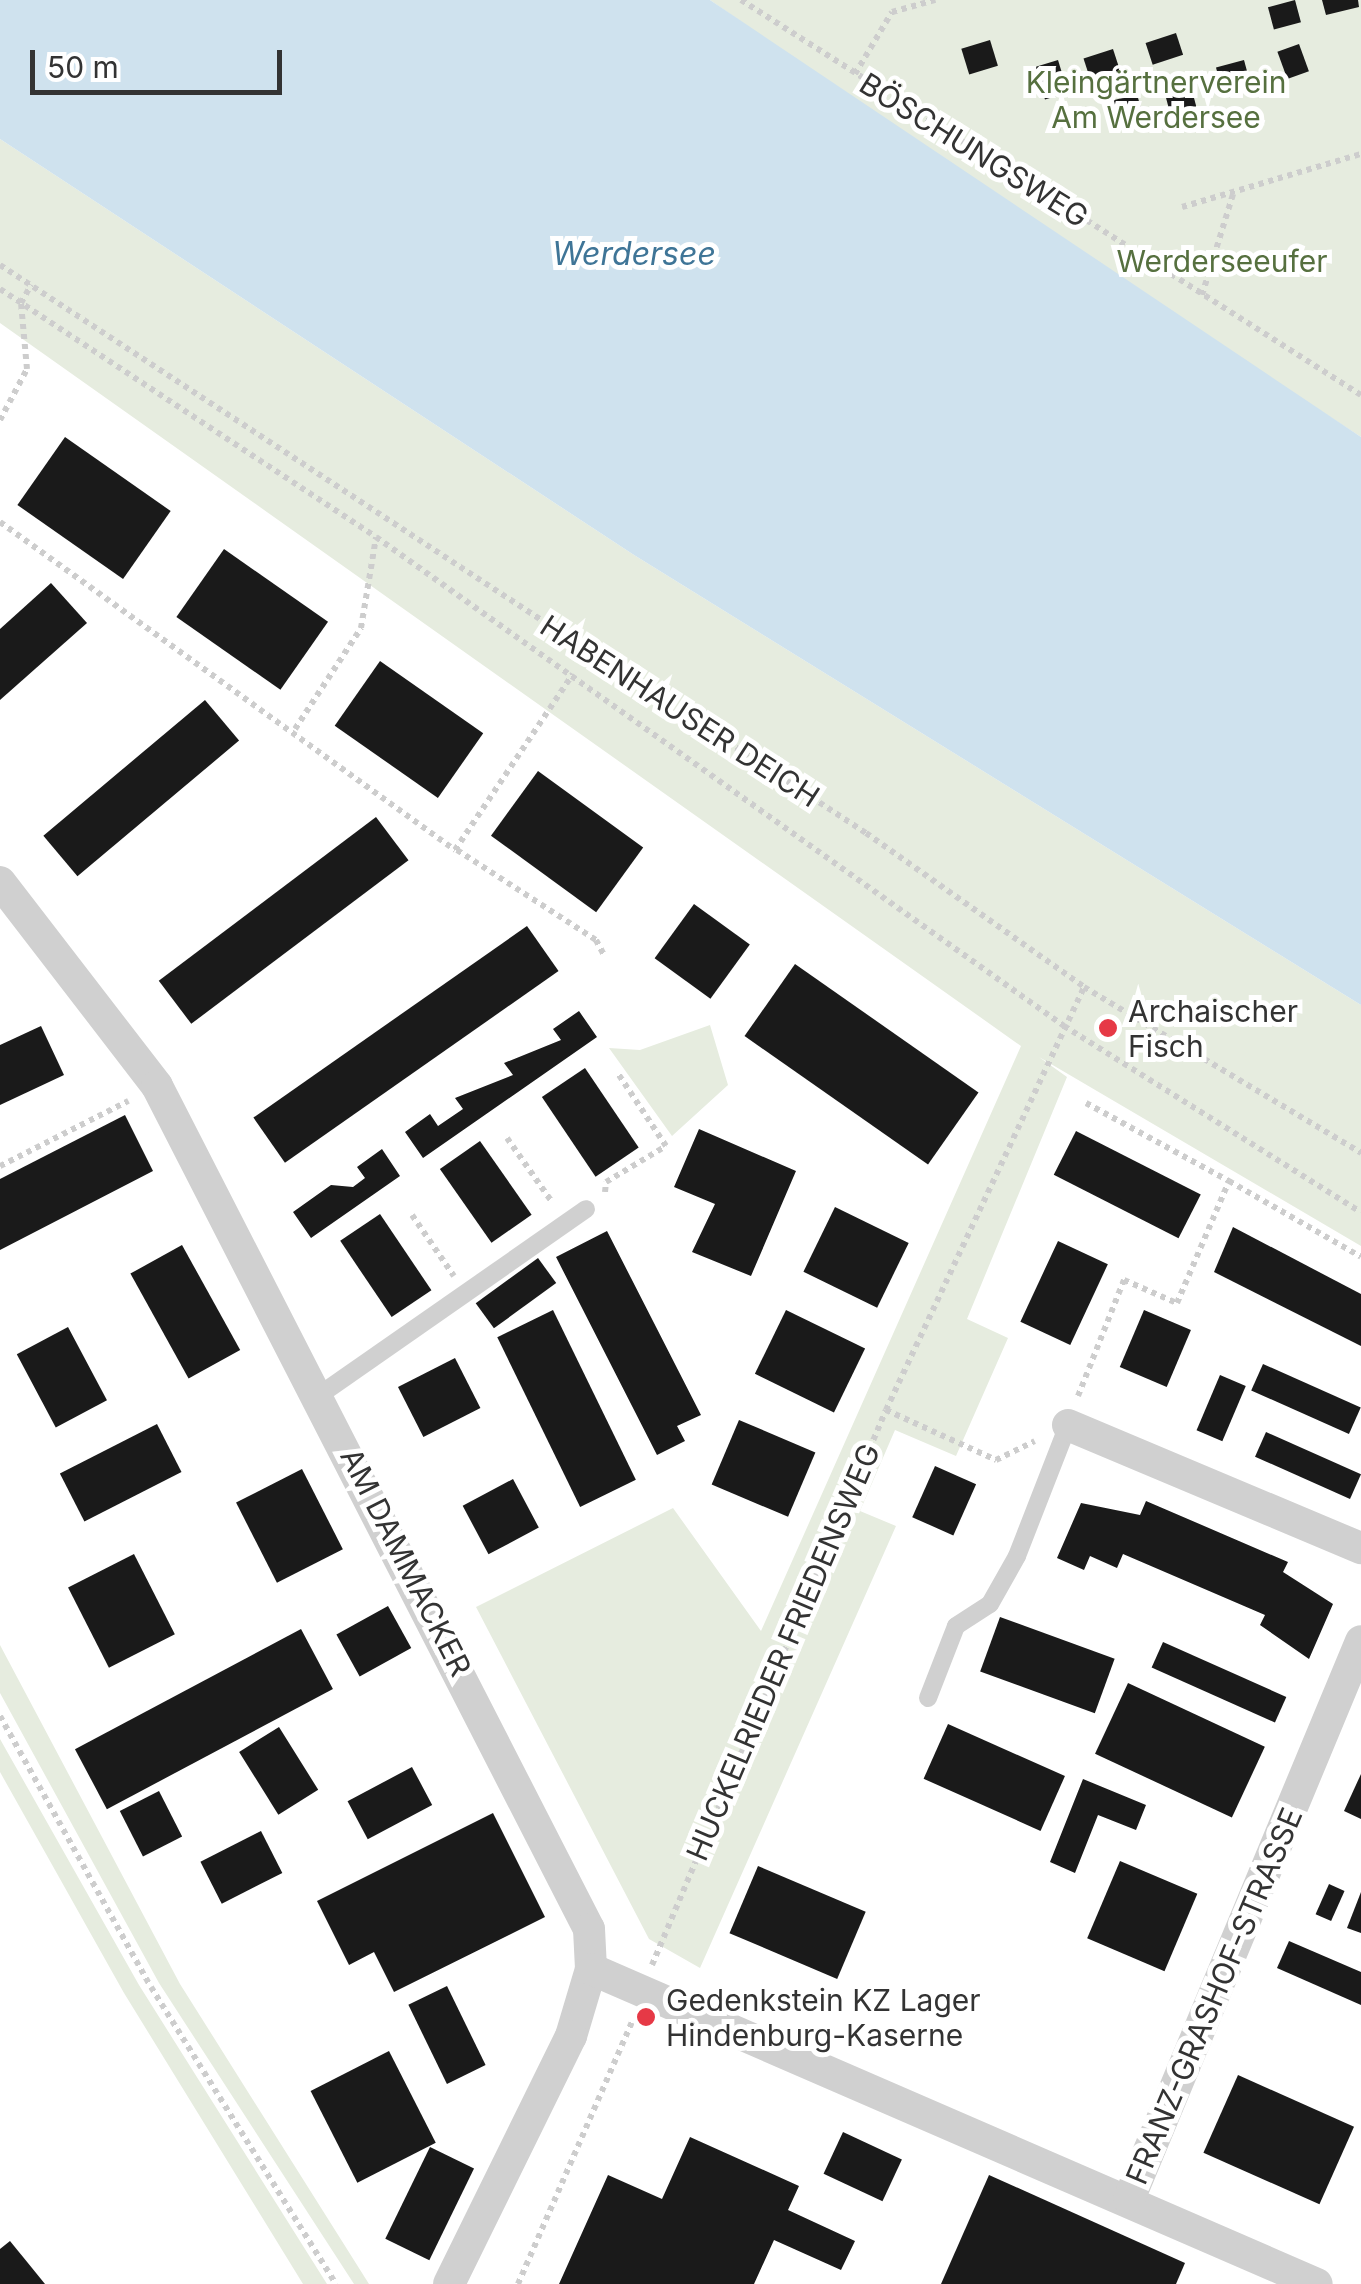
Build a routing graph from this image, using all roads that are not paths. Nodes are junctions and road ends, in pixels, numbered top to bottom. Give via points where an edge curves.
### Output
1 (0, 882) edge
2 (586, 1209) road end
3 (321, 1394) junction
4 (1068, 1425) joint
5 (1361, 1548) edge
6 (1361, 1640) edge
7 (928, 1698) dead end
8 (591, 1969) junction
9 (1130, 2199) junction
10 (449, 2284) edge
11 (1316, 2284) edge

1 - 3 street, AM DAMMACKER via 157,1086
2 - 3 lane
3 - 8 street, AM DAMMACKER via 589,1929
4 - 5 street
4 - 7 lane via 1017,1556 990,1604 956,1626
6 - 9 street, FRANZ-GRASHOF-STRASSE
8 - 9 street, FRANZ-GRASHOF-STRASSE
8 - 10 street, AM DAMMACKER via 571,2036
9 - 11 street

